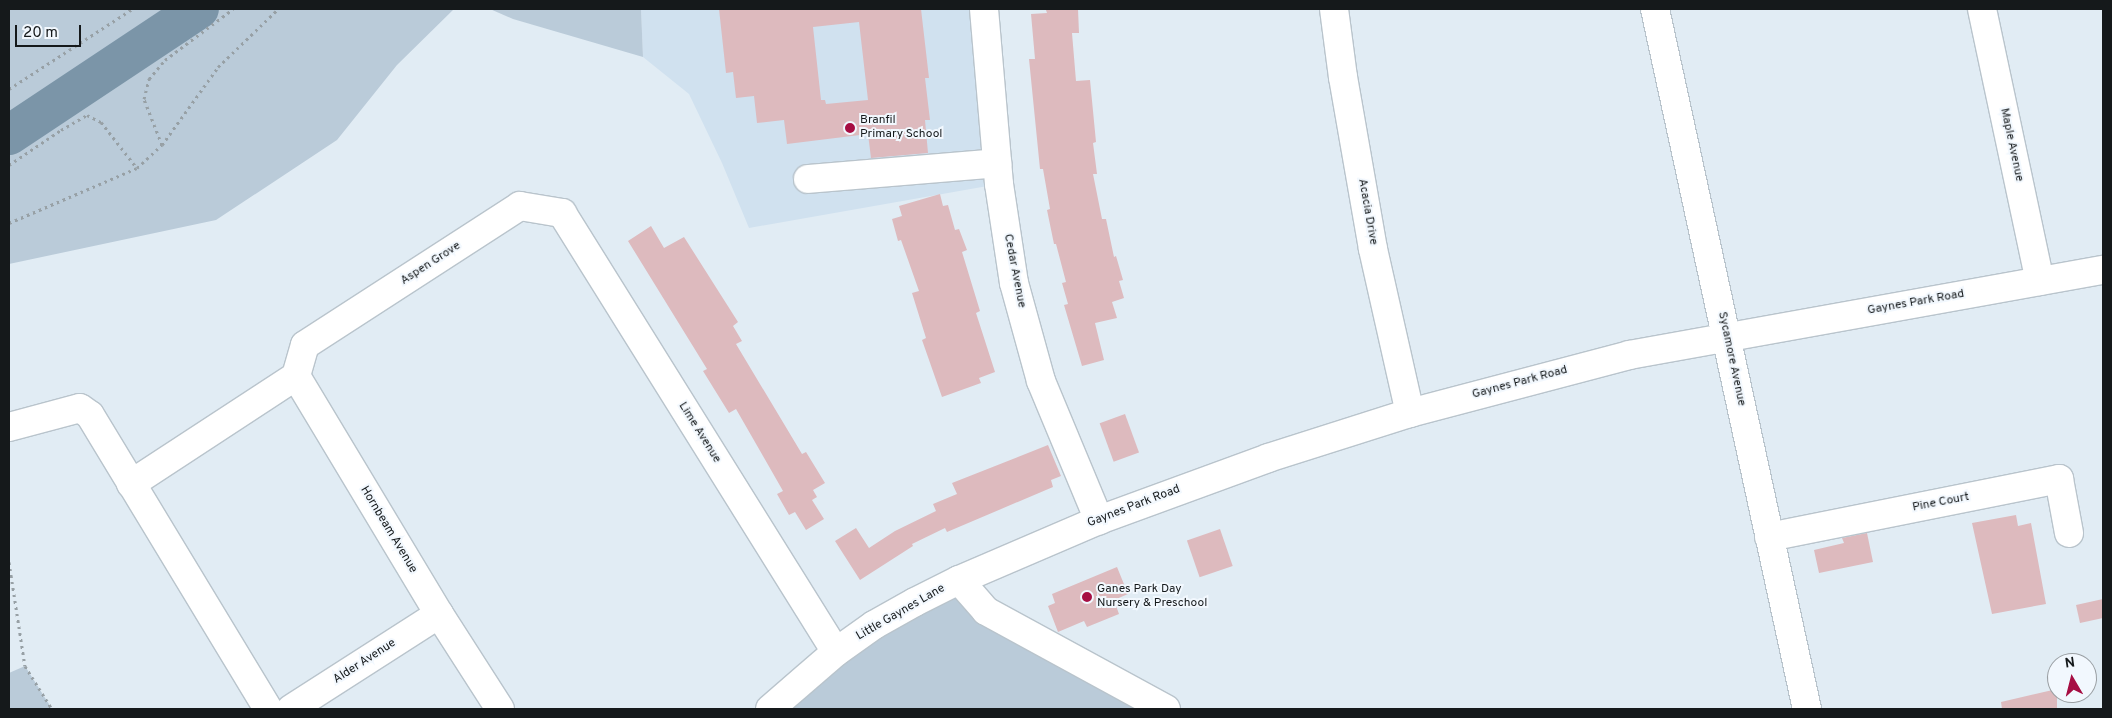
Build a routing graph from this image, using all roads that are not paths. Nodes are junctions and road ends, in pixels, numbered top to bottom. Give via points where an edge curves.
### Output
1 (984, 9) edge
2 (1334, 9) edge
3 (1655, 9) edge
4 (1982, 9) edge
5 (997, 163) junction
6 (808, 179) dead end
7 (562, 213) joint
8 (2103, 270) edge
9 (2040, 281) junction
10 (1726, 337) junction
11 (296, 376) junction
12 (1410, 413) junction
13 (9, 427) edge
14 (131, 484) junction
15 (1099, 520) junction
16 (2069, 533) dead end
17 (1769, 537) junction
18 (959, 580) junction
19 (439, 614) junction
20 (836, 652) junction
21 (268, 709) edge
22 (291, 709) edge
23 (500, 709) edge
24 (770, 709) edge
25 (1166, 709) edge
26 (1807, 709) edge

1 - 5 street, Cedar Avenue
2 - 12 street, Acacia Drive via 1373,249
3 - 10 street, Sycamore Avenue
4 - 9 street, Maple Avenue
5 - 6 street
5 - 15 street, Cedar Avenue via 1014,283 1040,381
7 - 11 street, Aspen Grove via 520,206 306,345
7 - 20 street, Lime Avenue
8 - 9 street, Gaynes Park Road
9 - 10 street, Gaynes Park Road
10 - 12 street, Gaynes Park Road via 1629,356
10 - 17 street, Sycamore Avenue
11 - 14 street
11 - 19 street, Hornbeam Avenue
12 - 15 street, Gaynes Park Road via 1268,458
13 - 14 street via 80,408 90,415
14 - 21 street
15 - 18 street, Gaynes Park Road
16 - 17 street, Pine Court via 2059,479
17 - 26 street, Sycamore Avenue
18 - 20 street, Little Gaynes Lane via 874,625
18 - 25 street, Little Gaynes Lane via 986,612
19 - 22 street, Alder Avenue
19 - 23 street, Hornbeam Avenue
20 - 24 street, Little Gaynes Lane

